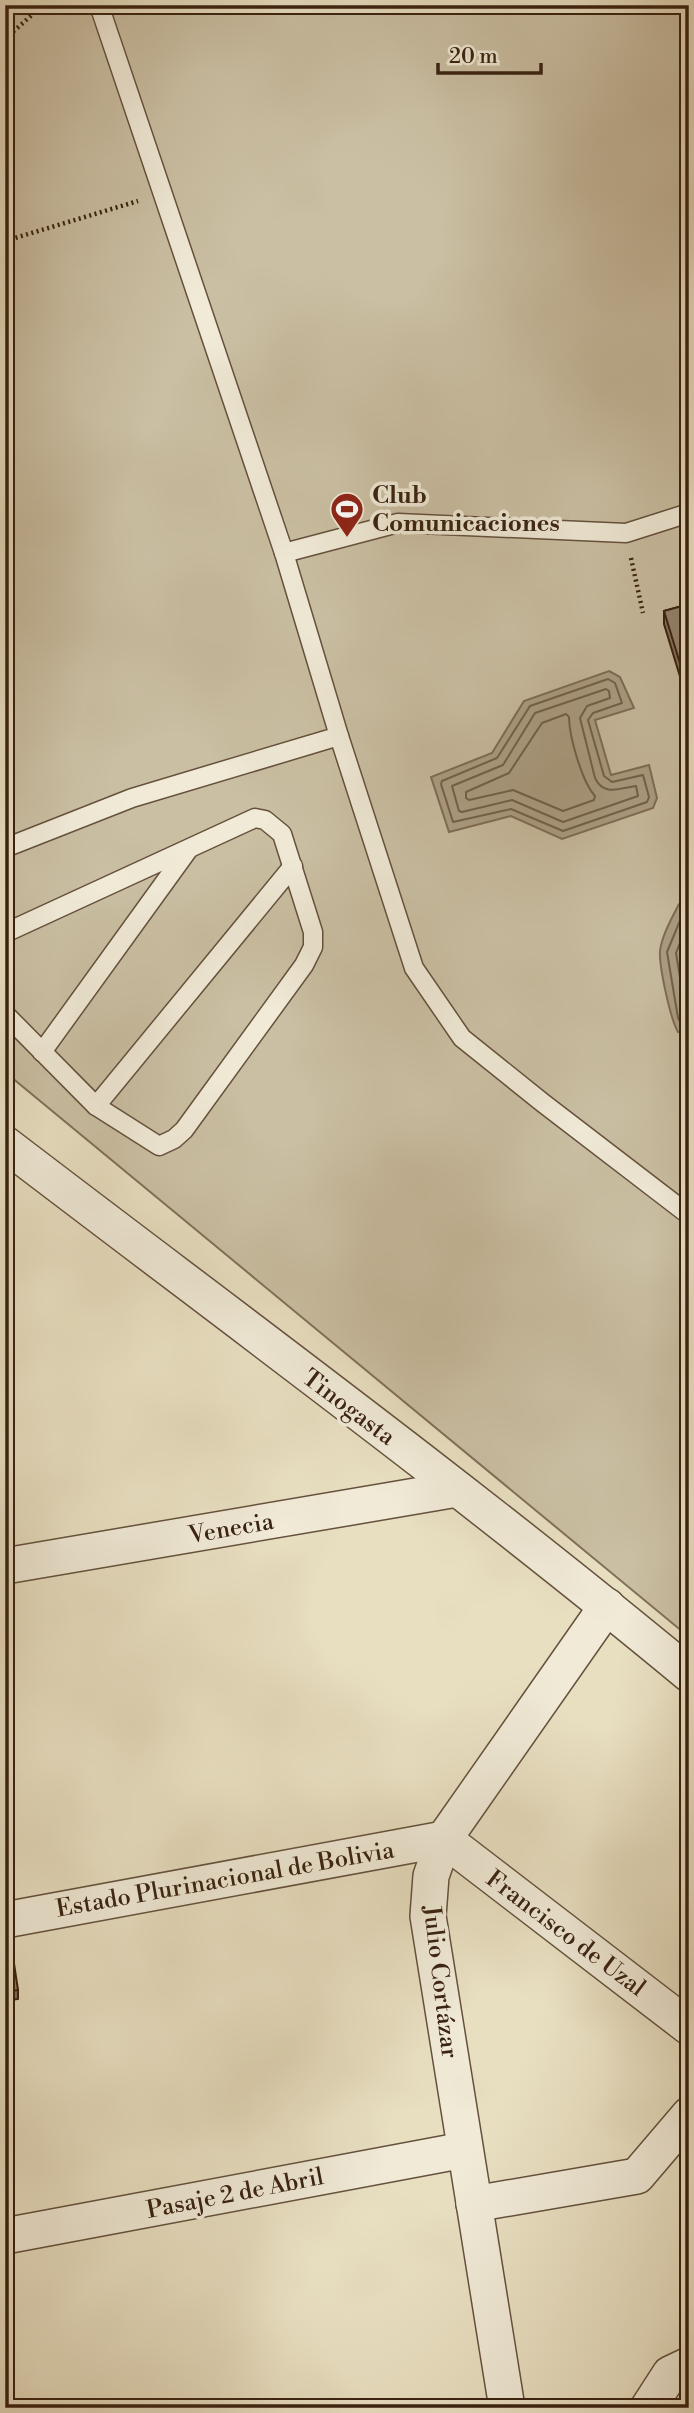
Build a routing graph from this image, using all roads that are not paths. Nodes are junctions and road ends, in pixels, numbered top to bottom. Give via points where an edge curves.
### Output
1 (99, 5) edge
2 (689, 513) edge
3 (284, 553) junction
4 (339, 736) junction
5 (190, 847) junction
6 (5, 848) edge
7 (293, 866) junction
8 (5, 933) edge
9 (5, 1014) edge
10 (42, 1052) junction
11 (96, 1106) junction
12 (5, 1144) edge
13 (689, 1215) edge
14 (457, 1489) junction
15 (5, 1566) edge
16 (607, 1606) junction
17 (689, 1675) edge
18 (444, 1839) junction
19 (5, 1920) edge
20 (689, 2027) edge
21 (689, 2115) edge
22 (464, 2150) junction
23 (474, 2204) junction
24 (5, 2236) edge
25 (689, 2365) edge
26 (507, 2408) edge
27 (648, 2408) edge

1 - 3 lane
2 - 3 lane via 626,533 398,523
3 - 4 lane
4 - 6 lane via 132,798
4 - 13 lane via 414,968 463,1038
5 - 7 lane via 255,818 282,834
5 - 8 lane
5 - 10 lane
7 - 11 lane
7 - 11 lane via 313,932 313,947 184,1130 159,1146
9 - 10 lane
10 - 11 lane
12 - 14 street, Tinogasta
14 - 15 street, Venecia
14 - 16 street, Tinogasta
16 - 17 street, Tinogasta
16 - 18 street, Julio Cortázar
18 - 19 street, Estado Plurinacional de Bolivia
18 - 20 street, Francisco de Uzal
18 - 22 street, Julio Cortázar via 431,1877 428,1916
21 - 23 street via 637,2176
22 - 23 street, Julio Cortázar
22 - 24 street, Pasaje 2 de Abril
23 - 26 street, Julio Cortázar
25 - 27 street via 670,2374

